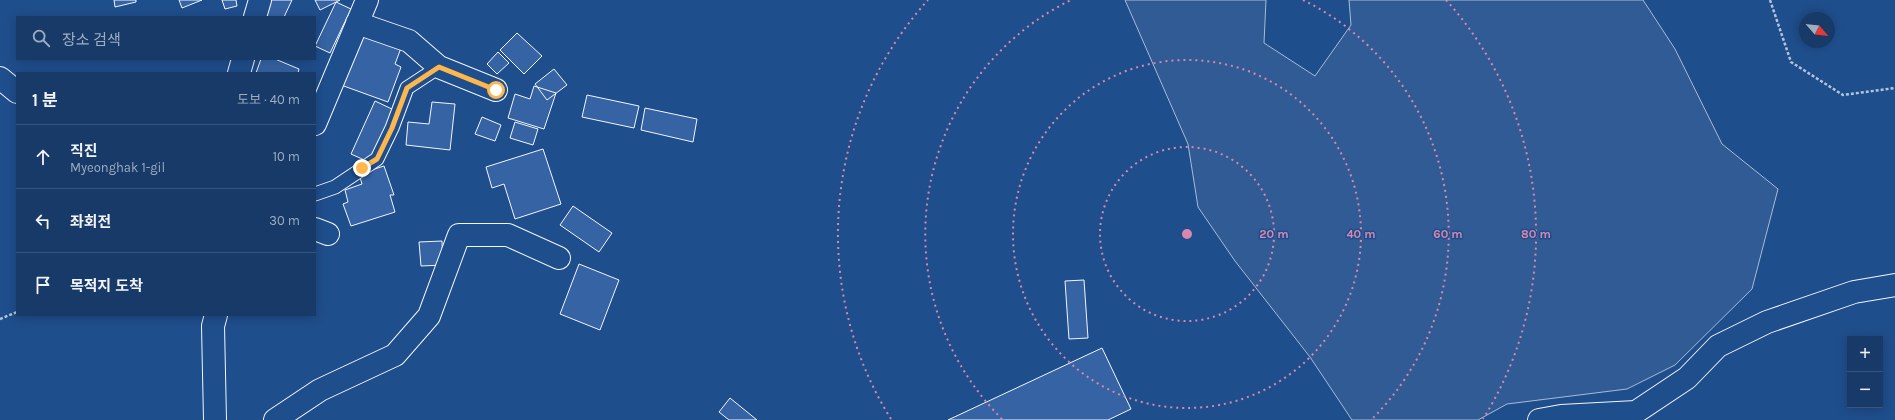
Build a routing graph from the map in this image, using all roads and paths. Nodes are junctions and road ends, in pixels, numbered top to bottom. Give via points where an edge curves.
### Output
1 (260, 0) edge
2 (367, 0) edge
3 (1770, 0) edge
4 (255, 16) edge
5 (357, 23) junction
6 (243, 60) edge
7 (439, 67) junction
8 (239, 72) edge
9 (0, 78) edge
10 (1895, 88) edge
11 (496, 90) dead end
12 (16, 91) edge
13 (316, 122) edge
14 (316, 194) edge
15 (558, 258) dead end
16 (1895, 285) edge
17 (16, 312) edge
18 (216, 316) edge
19 (0, 319) edge
20 (215, 420) edge
21 (275, 420) edge
22 (1539, 420) edge

1 - 4 street
2 - 5 street
3 - 10 path via 1791,62 1843,95
5 - 7 street via 409,41
5 - 13 street
6 - 8 street
7 - 11 street
7 - 14 lane via 407,88 377,159 334,187
9 - 12 street
15 - 21 street via 508,235 459,235 429,316 395,355 320,390
16 - 22 street via 1854,292 1767,322 1718,346 1687,378 1636,412 1561,416
17 - 19 path
18 - 20 street via 213,326

